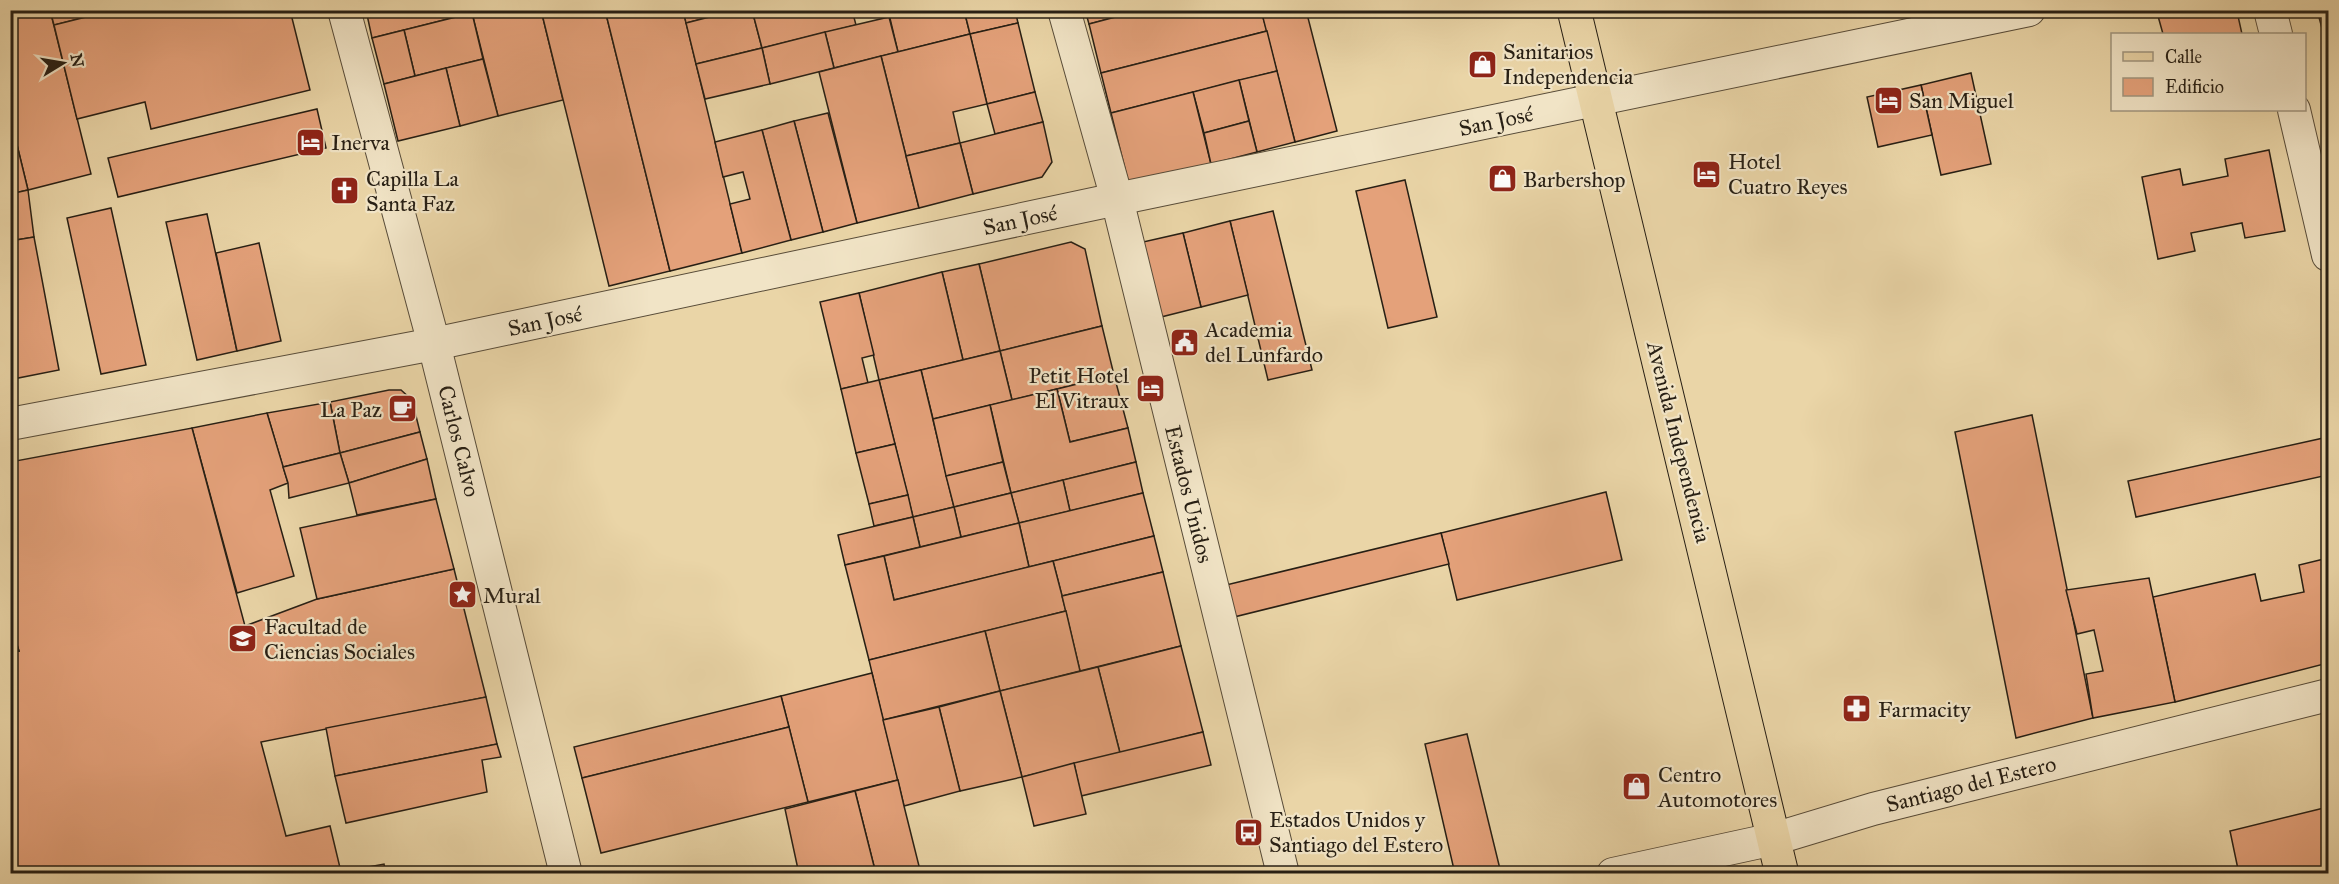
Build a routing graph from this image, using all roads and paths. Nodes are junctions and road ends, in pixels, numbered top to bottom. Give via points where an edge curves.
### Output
1 (345, 10) edge
2 (1064, 10) edge
3 (1574, 10) edge
4 (2029, 10) edge
5 (2270, 10) edge
6 (2276, 33) edge
7 (1596, 100) junction
8 (2294, 111) edge
9 (1117, 199) junction
10 (2328, 255) edge
11 (434, 344) junction
12 (10, 424) edge
13 (2328, 695) edge
14 (1774, 839) junction
15 (566, 873) edge
16 (1283, 873) edge
17 (1613, 873) edge
18 (1782, 873) edge

1 - 11 street, Carlos Calvo
2 - 9 street, Estados Unidos
3 - 7 main road, Avenida Independencia
4 - 7 street, San José
5 - 6 street
7 - 9 street, San José
7 - 14 main road, Avenida Independencia
8 - 10 street
9 - 11 street, San José
9 - 16 street, Estados Unidos
11 - 12 street, San José
11 - 15 street, Carlos Calvo
13 - 14 street, Santiago del Estero via 1873,809
14 - 17 street, Santiago del Estero
14 - 18 main road, Avenida Independencia

